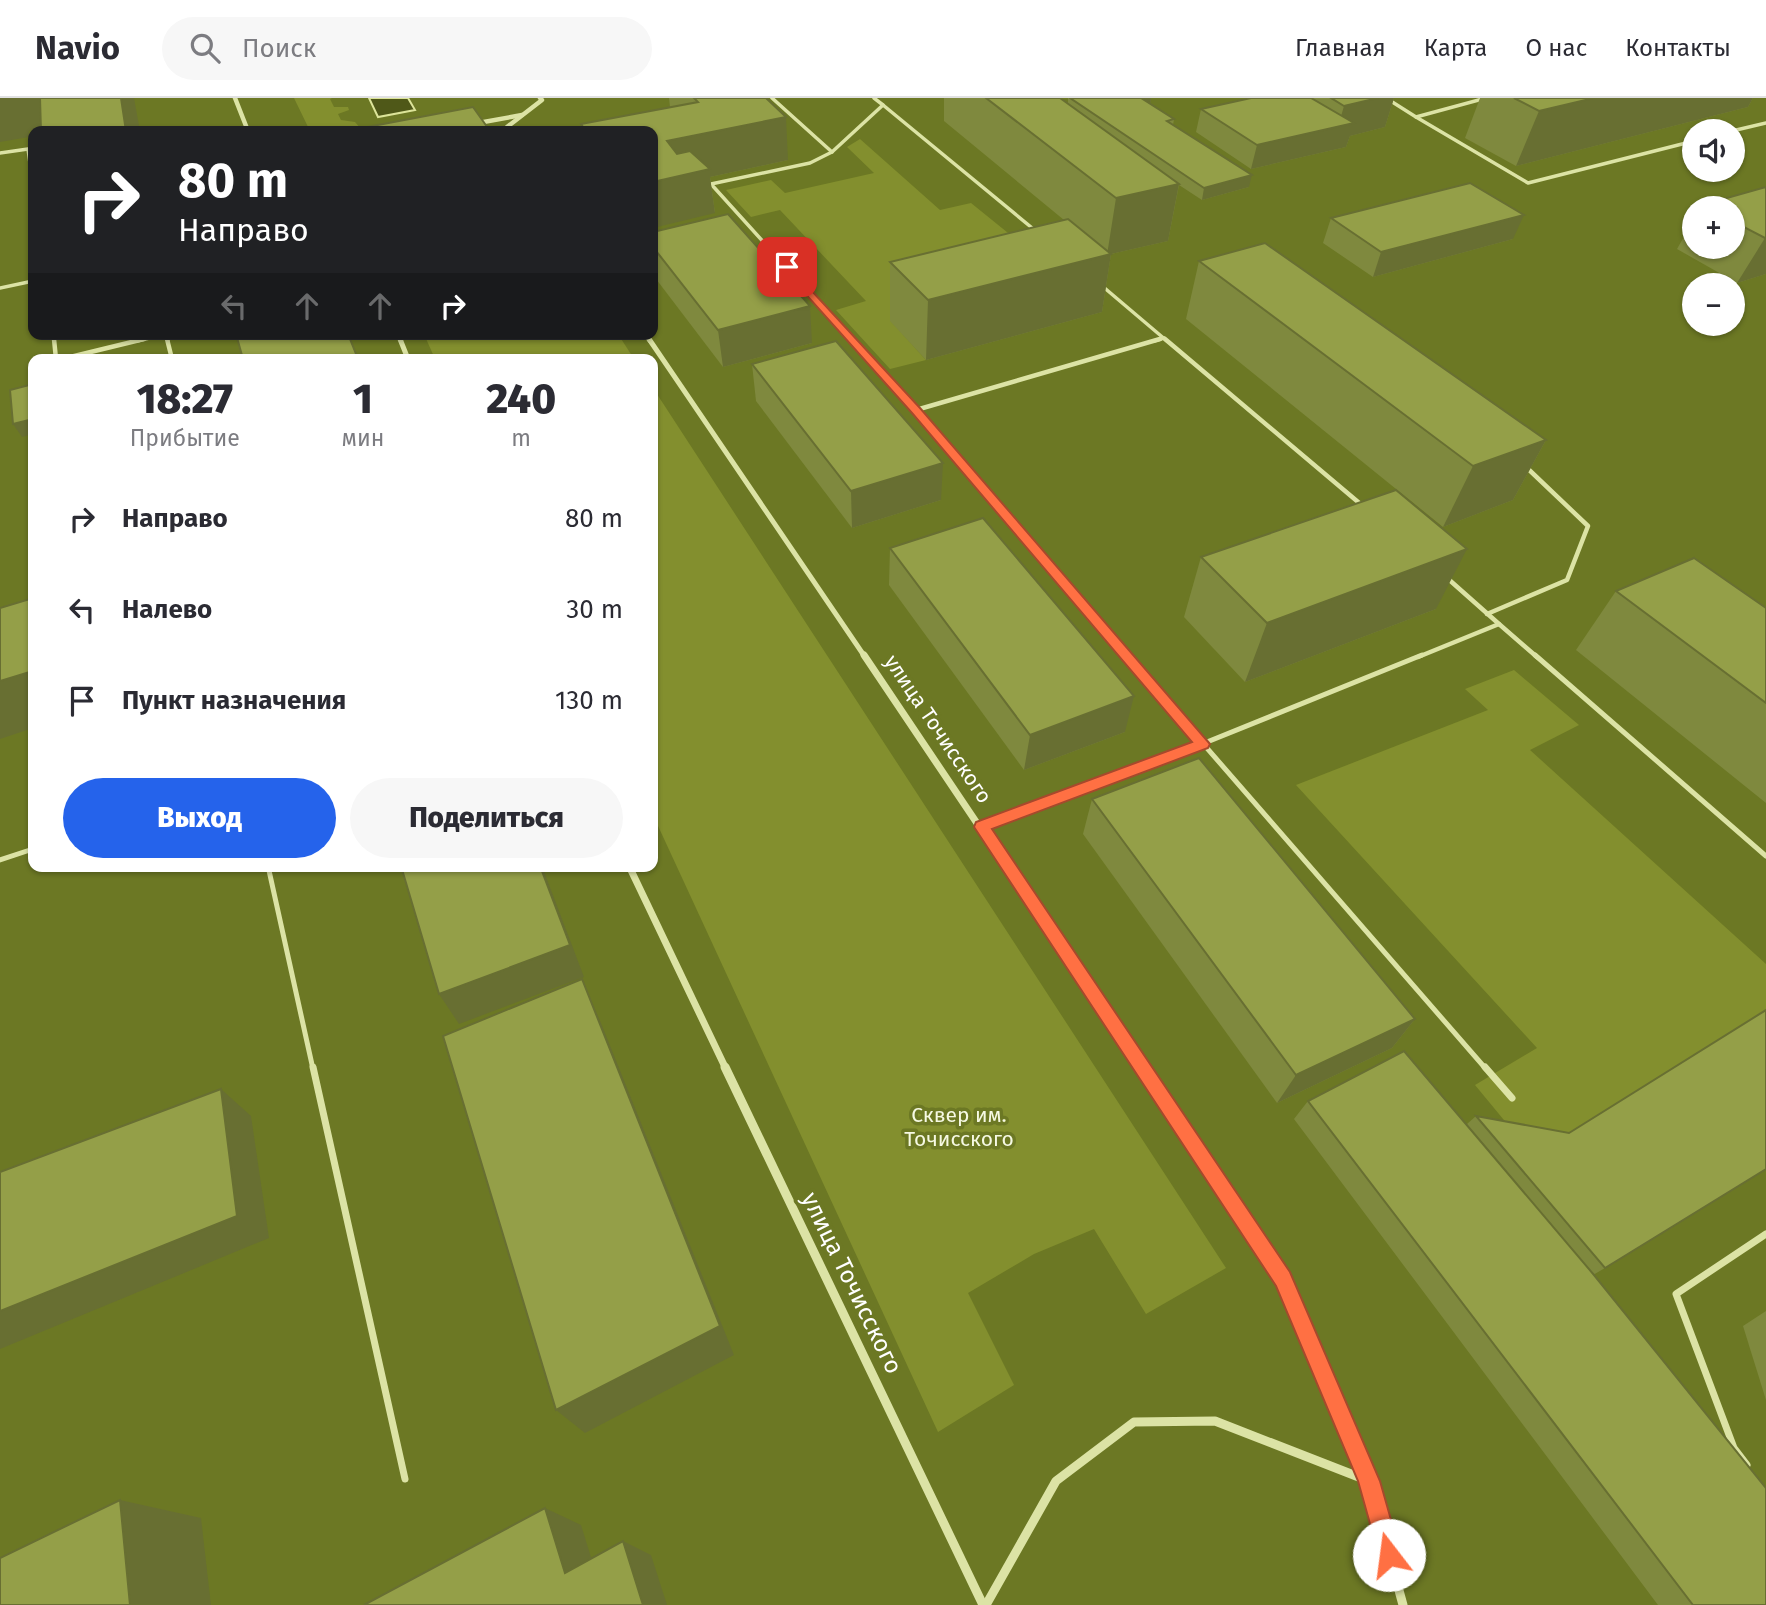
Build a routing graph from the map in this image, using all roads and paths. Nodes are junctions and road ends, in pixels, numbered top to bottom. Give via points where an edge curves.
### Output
1 (235, 98) edge
2 (540, 98) edge
3 (772, 98) edge
4 (874, 98) edge
5 (1386, 98) edge
6 (1486, 98) edge
7 (883, 105) junction
8 (522, 116) junction
9 (1416, 117) junction
10 (1766, 123) edge
11 (471, 124) edge
12 (246, 126) edge
13 (508, 126) edge
14 (1745, 128) edge
15 (1682, 144) edge
16 (28, 149) edge
17 (832, 152) junction
18 (0, 153) edge
19 (757, 233) junction
20 (744, 236) edge
21 (1041, 236) edge
22 (1093, 279) edge
23 (28, 282) edge
24 (0, 288) edge
25 (1164, 338) junction
26 (141, 340) edge
27 (649, 340) edge
28 (83, 354) edge
29 (916, 410) junction
30 (1521, 462) edge
31 (1367, 509) edge
32 (1439, 571) edge
33 (1487, 614) junction
34 (1499, 624) junction
35 (1202, 744) junction
36 (981, 827) junction
37 (28, 851) edge
38 (1766, 856) edge
39 (0, 860) edge
40 (269, 872) edge
41 (632, 872) edge
42 (1512, 1098) dead end
43 (1766, 1234) edge
44 (1750, 1469) edge
45 (405, 1479) dead end
46 (1369, 1481) junction
47 (984, 1605) edge
48 (1403, 1605) edge

1 - 12 street
2 - 8 street
3 - 17 lane
4 - 7 lane
5 - 9 lane
6 - 9 lane
7 - 17 lane
7 - 21 lane
8 - 11 street
8 - 13 street
9 - 15 lane via 1528,183
10 - 14 lane
16 - 18 lane
17 - 19 lane via 810,163 711,184
19 - 20 lane
19 - 29 lane
22 - 25 lane
23 - 24 lane
25 - 29 lane
25 - 31 lane
26 - 28 lane
27 - 36 street, улица Точисского
29 - 35 lane
30 - 33 lane via 1588,526 1567,580
32 - 33 lane
33 - 34 lane
34 - 35 lane
34 - 38 lane
35 - 36 lane
35 - 42 lane
36 - 46 street, улица Точисского via 1283,1279
37 - 39 lane
40 - 45 lane
41 - 47 street, улица Точисского
43 - 44 lane via 1676,1294 1734,1448
46 - 47 street, улица Точисского via 1215,1421 1134,1422 1056,1481
46 - 48 street, улица Точисского

